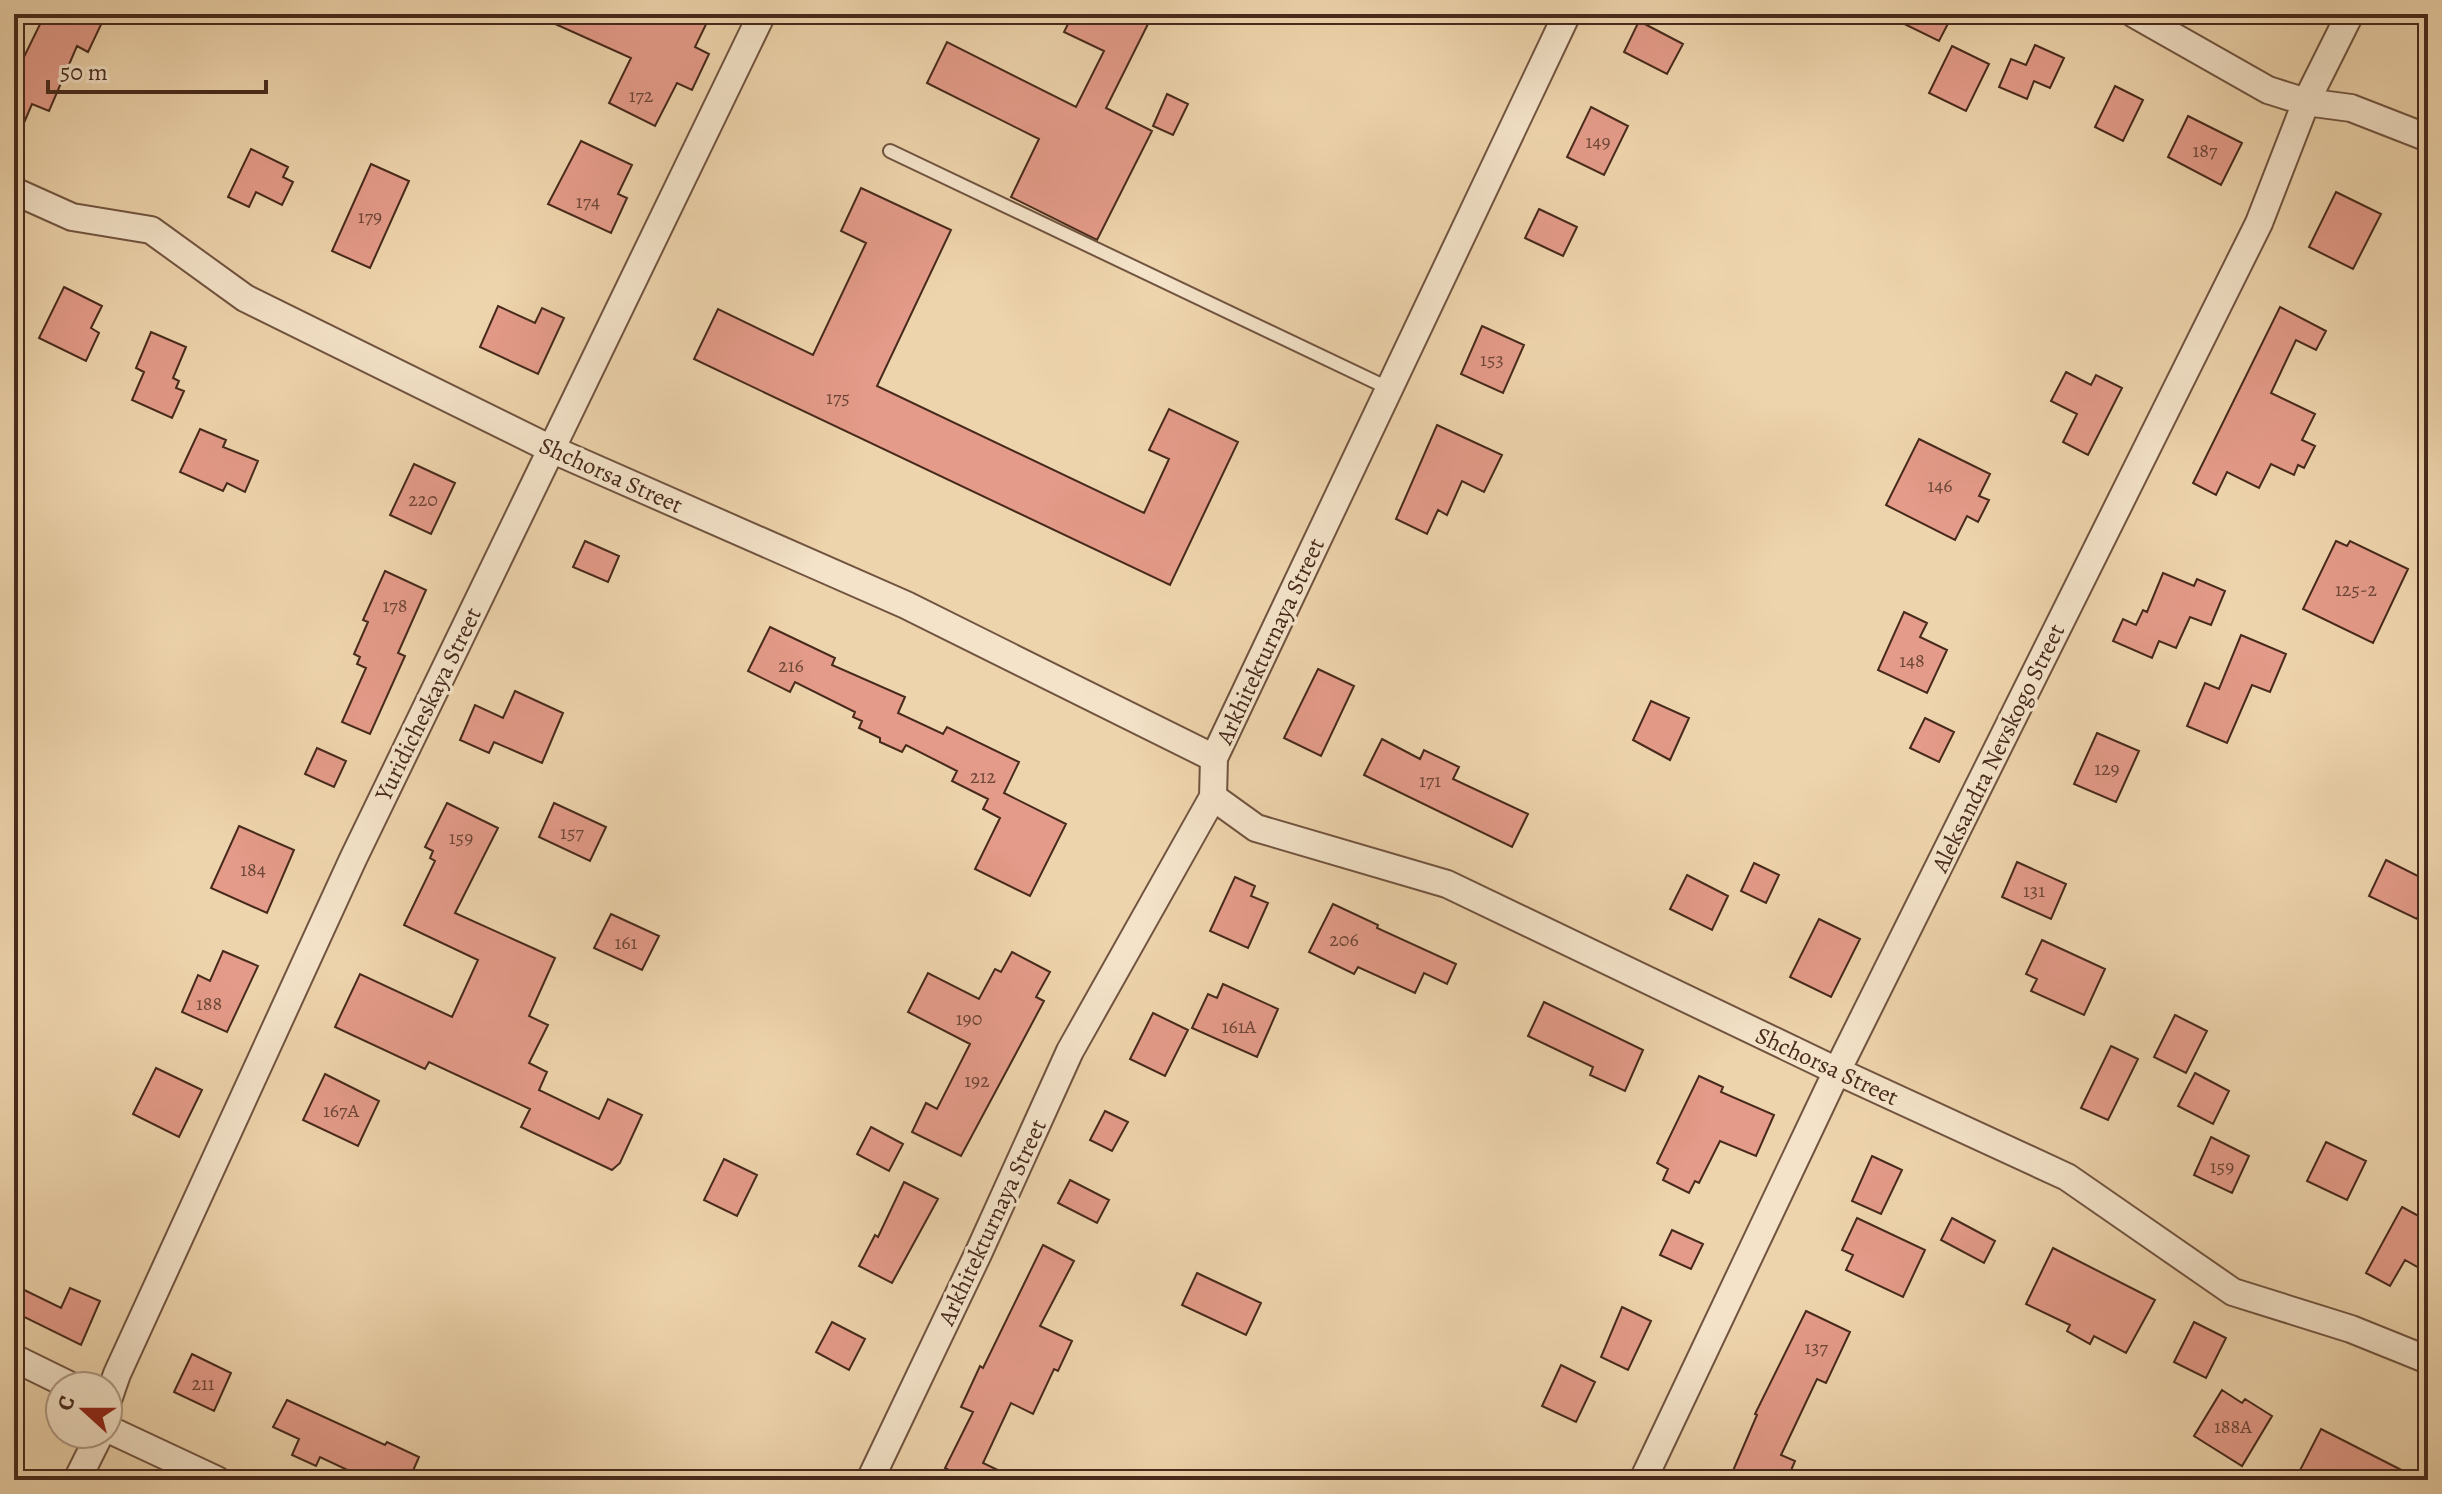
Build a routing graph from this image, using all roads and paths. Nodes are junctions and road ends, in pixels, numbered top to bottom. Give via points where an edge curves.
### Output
1 (762, 14) edge
2 (1567, 14) edge
3 (2134, 14) edge
4 (2350, 14) edge
5 (2306, 102) junction
6 (2428, 138) edge
7 (890, 151) dead end
8 (14, 191) edge
9 (1390, 389) junction
10 (551, 449) junction
11 (1214, 758) junction
12 (1213, 797) junction
13 (1837, 1071) junction
14 (14, 1358) edge
15 (2428, 1360) edge
16 (119, 1370) edge
17 (44, 1373) edge
18 (124, 1436) edge
19 (92, 1450) edge
20 (77, 1480) edge
21 (217, 1480) edge
22 (870, 1480) edge
23 (1643, 1480) edge

1 - 10 street, Yuridicheskaya Street
2 - 9 street, Arkhitekturnaya Street
3 - 5 street via 2268,90
4 - 5 street, Aleksandra Nevskogo Street
5 - 6 street via 2351,108
5 - 13 street, Aleksandra Nevskogo Street via 2259,223
7 - 9 lane
8 - 10 street, Shchorsa Street via 72,217 151,230 245,298
9 - 11 street, Arkhitekturnaya Street
10 - 11 street, Shchorsa Street via 906,605
10 - 16 street, Yuridicheskaya Street via 353,859
11 - 12 street, Arkhitekturnaya Street
12 - 13 street, Shchorsa Street via 1256,828 1447,884
12 - 22 street, Arkhitekturnaya Street via 1070,1051
13 - 15 street, Shchorsa Street via 2067,1177 2233,1292
13 - 23 street, Aleksandra Nevskogo Street
14 - 17 street
18 - 21 street
19 - 20 street

